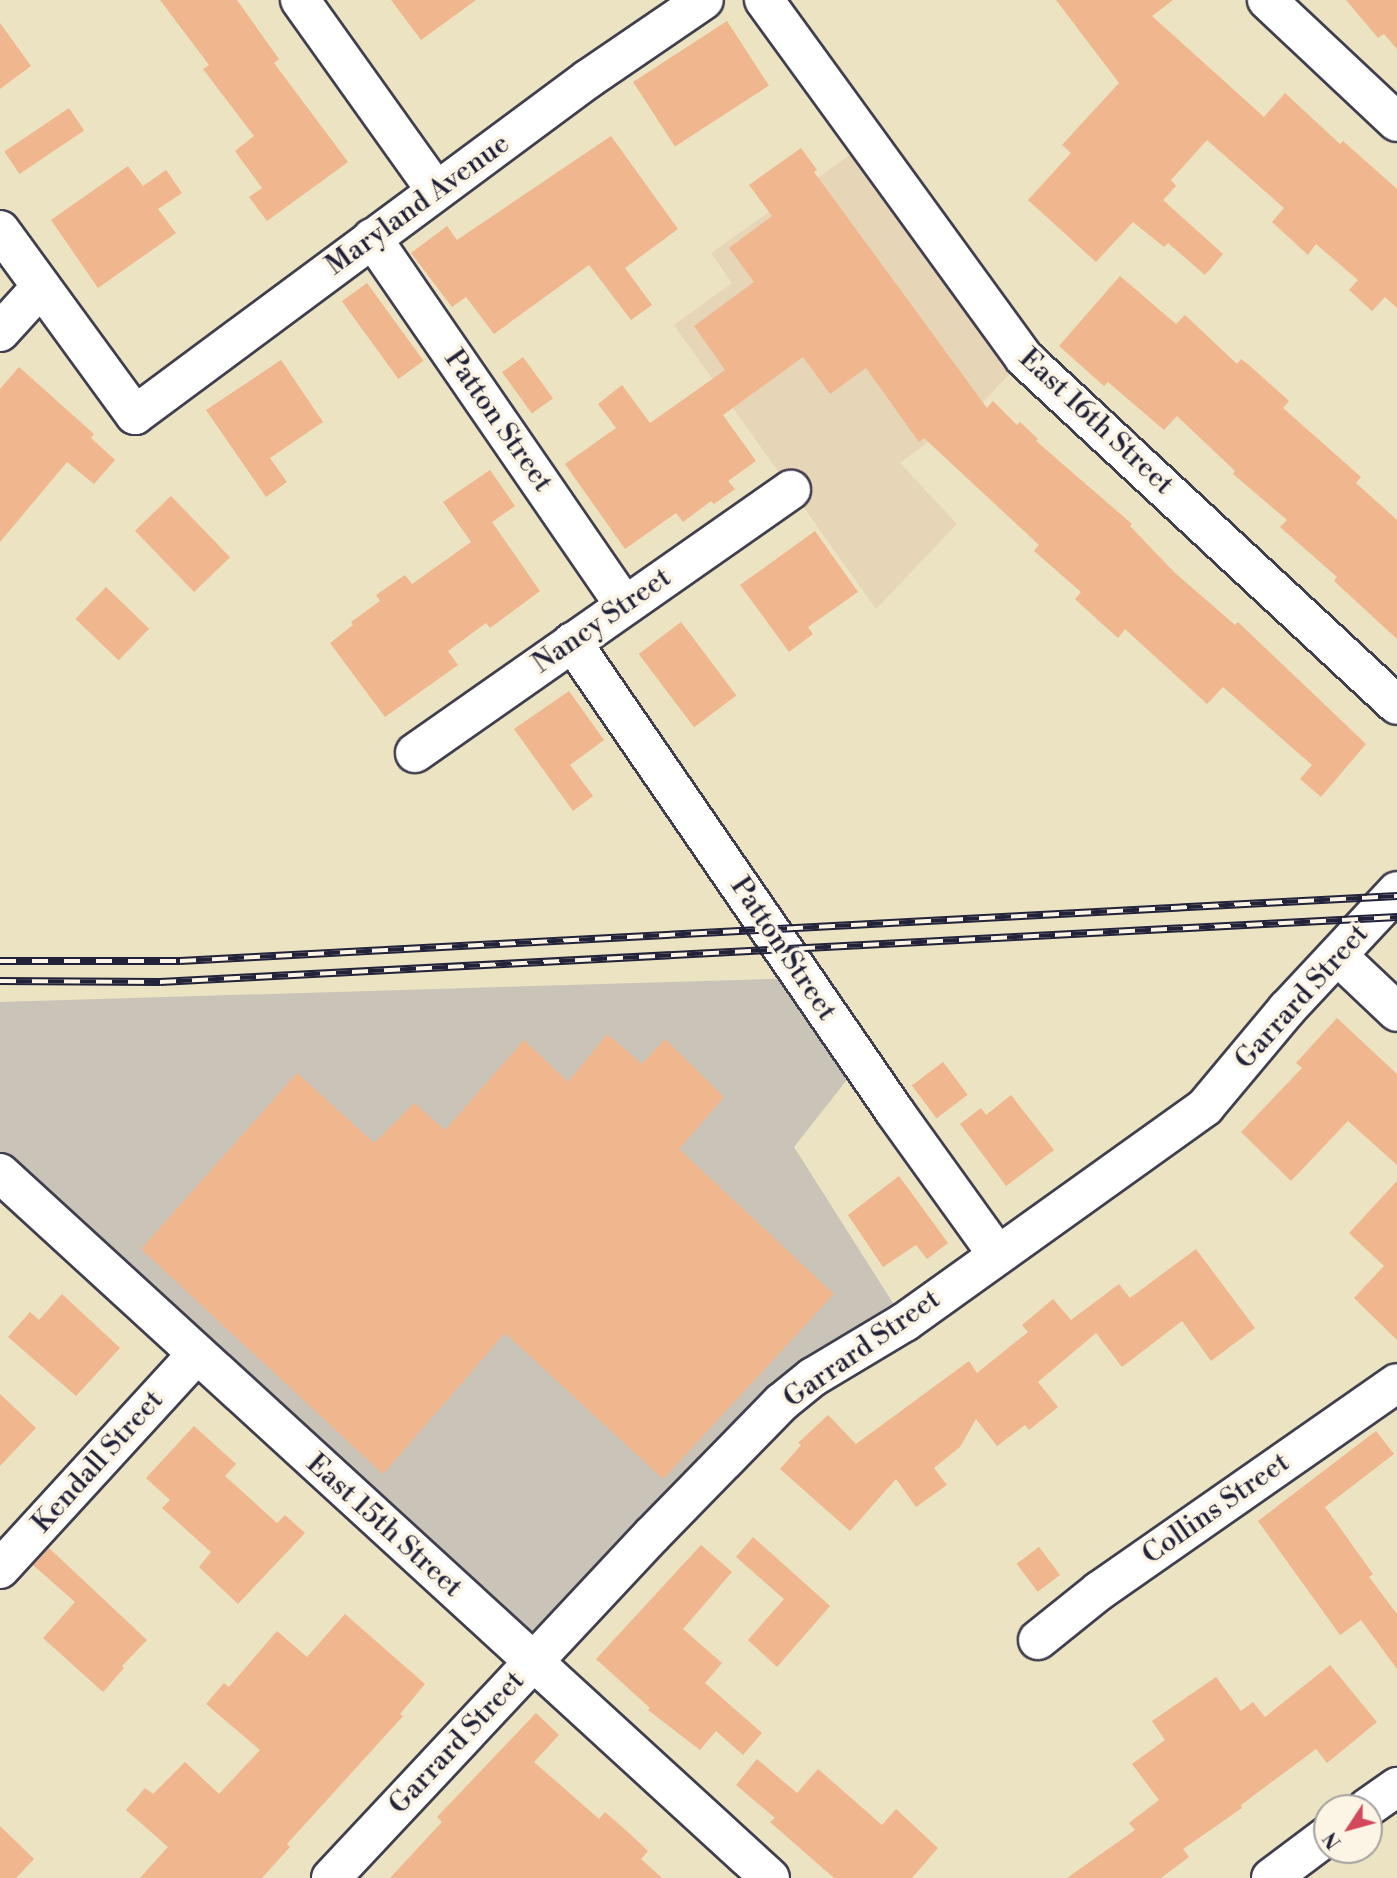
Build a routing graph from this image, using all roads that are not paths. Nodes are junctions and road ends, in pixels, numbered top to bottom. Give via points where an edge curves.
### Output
1 (300, 0) edge
2 (704, 0) edge
3 (764, 0) edge
4 (1267, 0) edge
5 (1397, 122) edge
6 (436, 191) junction
7 (0, 230) edge
8 (372, 238) junction
9 (41, 287) junction
10 (0, 332) edge
11 (791, 490) dead end
12 (624, 604) junction
13 (572, 642) junction
14 (1397, 705) edge
15 (415, 753) dead end
16 (1397, 891) edge
17 (1338, 957) junction
18 (1397, 1012) edge
19 (0, 1173) edge
20 (997, 1254) junction
21 (196, 1355) junction
22 (1397, 1383) edge
23 (0, 1569) edge
24 (1038, 1640) dead end
25 (533, 1663) junction
26 (1313, 1846) edge
27 (331, 1878) edge
28 (770, 1878) edge
29 (1271, 1878) edge

1 - 6 street
2 - 6 street, Maryland Avenue
3 - 14 street, East 16th Street via 1024,358
4 - 5 street
6 - 8 street, Maryland Avenue
7 - 9 street
8 - 9 street, Maryland Avenue via 135,415
8 - 12 street, Patton Street
9 - 10 street
11 - 12 street, Nancy Street
12 - 13 street, Nancy Street
13 - 15 street, Nancy Street
13 - 20 street, Patton Street
16 - 17 street, Garrard Street
17 - 18 street
17 - 20 street, Garrard Street via 1287,1009 1205,1107
19 - 21 street, East 15th Street
20 - 25 street, Garrard Street via 905,1322 813,1377 782,1402
21 - 23 street, Kendall Street
21 - 25 street, East 15th Street
22 - 24 street, Collins Street via 1099,1591
25 - 27 street, Garrard Street
25 - 28 street, East 15th Street
26 - 29 street

